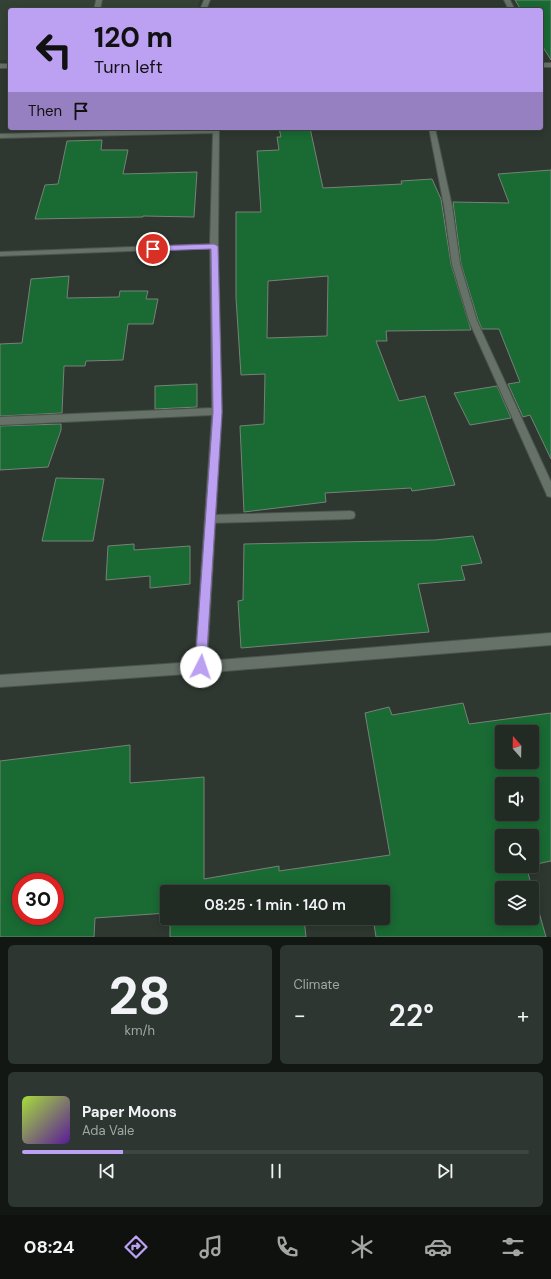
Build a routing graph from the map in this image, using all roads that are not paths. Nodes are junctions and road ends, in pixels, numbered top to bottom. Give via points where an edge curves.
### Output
1 (216, 130) edge
2 (432, 130) edge
3 (0, 136) edge
4 (214, 246) junction
5 (0, 254) edge
6 (218, 412) junction
7 (0, 421) edge
8 (551, 493) edge
9 (350, 515) dead end
10 (210, 519) junction
11 (551, 639) edge
12 (201, 667) junction
13 (0, 681) edge

1 - 3 street
1 - 4 street
2 - 8 street via 448,206 456,264 473,321
4 - 5 street
4 - 6 street
6 - 7 street
6 - 10 street
9 - 10 street
10 - 12 street
11 - 12 street
12 - 13 street

